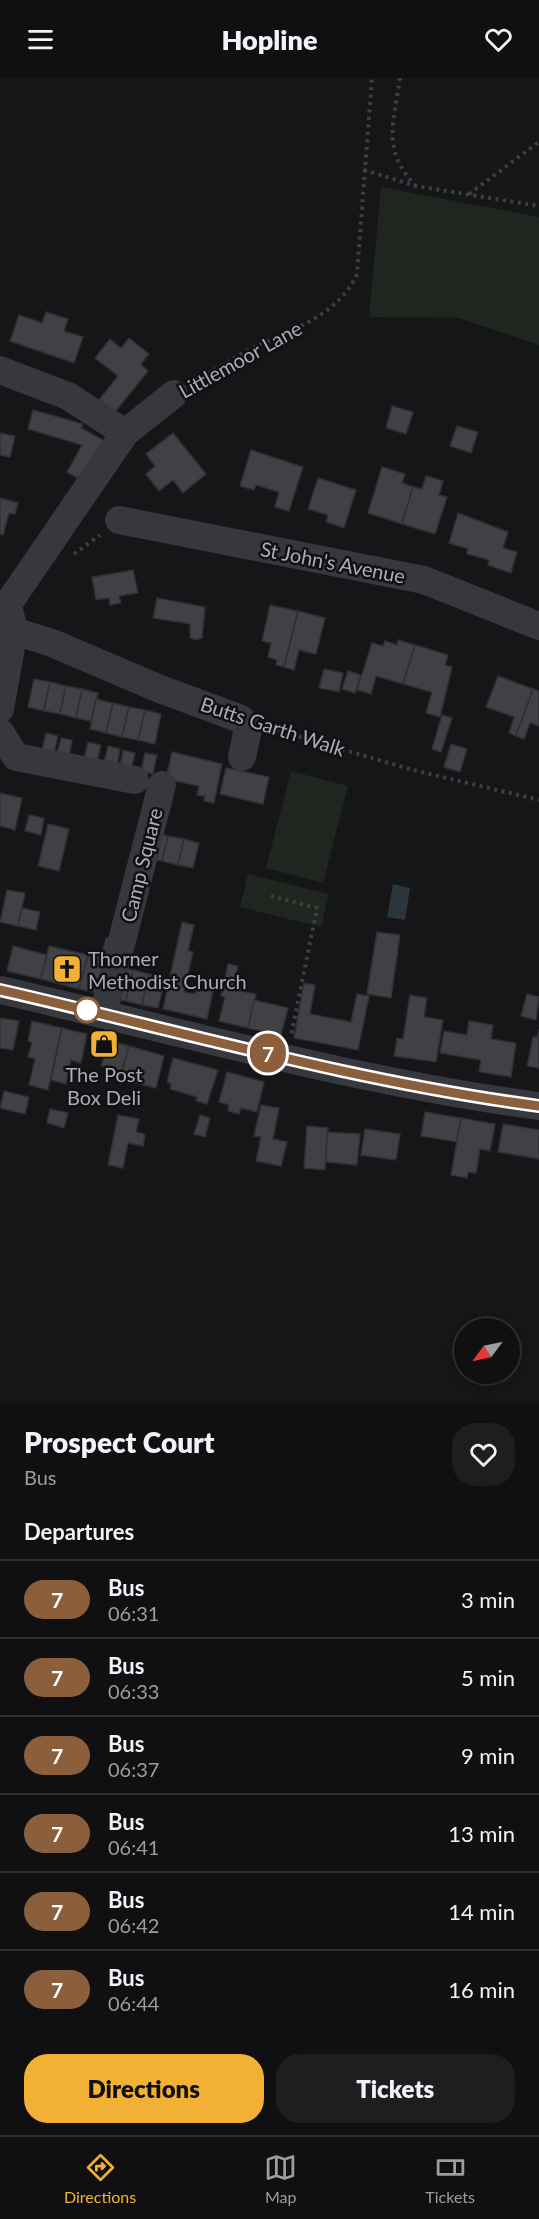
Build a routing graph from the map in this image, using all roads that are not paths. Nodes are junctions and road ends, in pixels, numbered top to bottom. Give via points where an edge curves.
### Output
1 (0, 370) edge
2 (174, 394) road end
3 (125, 433) junction
4 (119, 520) dead end
5 (7, 612) edge
6 (539, 626) edge
7 (0, 710) edge
8 (0, 732) edge
9 (242, 757) dead end
10 (0, 990) edge
11 (103, 1014) junction
12 (539, 1106) edge

1 - 3 street via 69,396
2 - 3 street, Littlemoor Lane
3 - 5 street, Littlemoor Lane
4 - 6 street, St John's Avenue via 424,580
5 - 7 street
5 - 9 street, Butts Garth Walk via 52,643 241,719 248,729
8 - 11 street, Camp Square via 16,757 148,783
10 - 11 street
11 - 12 street via 450,1094

